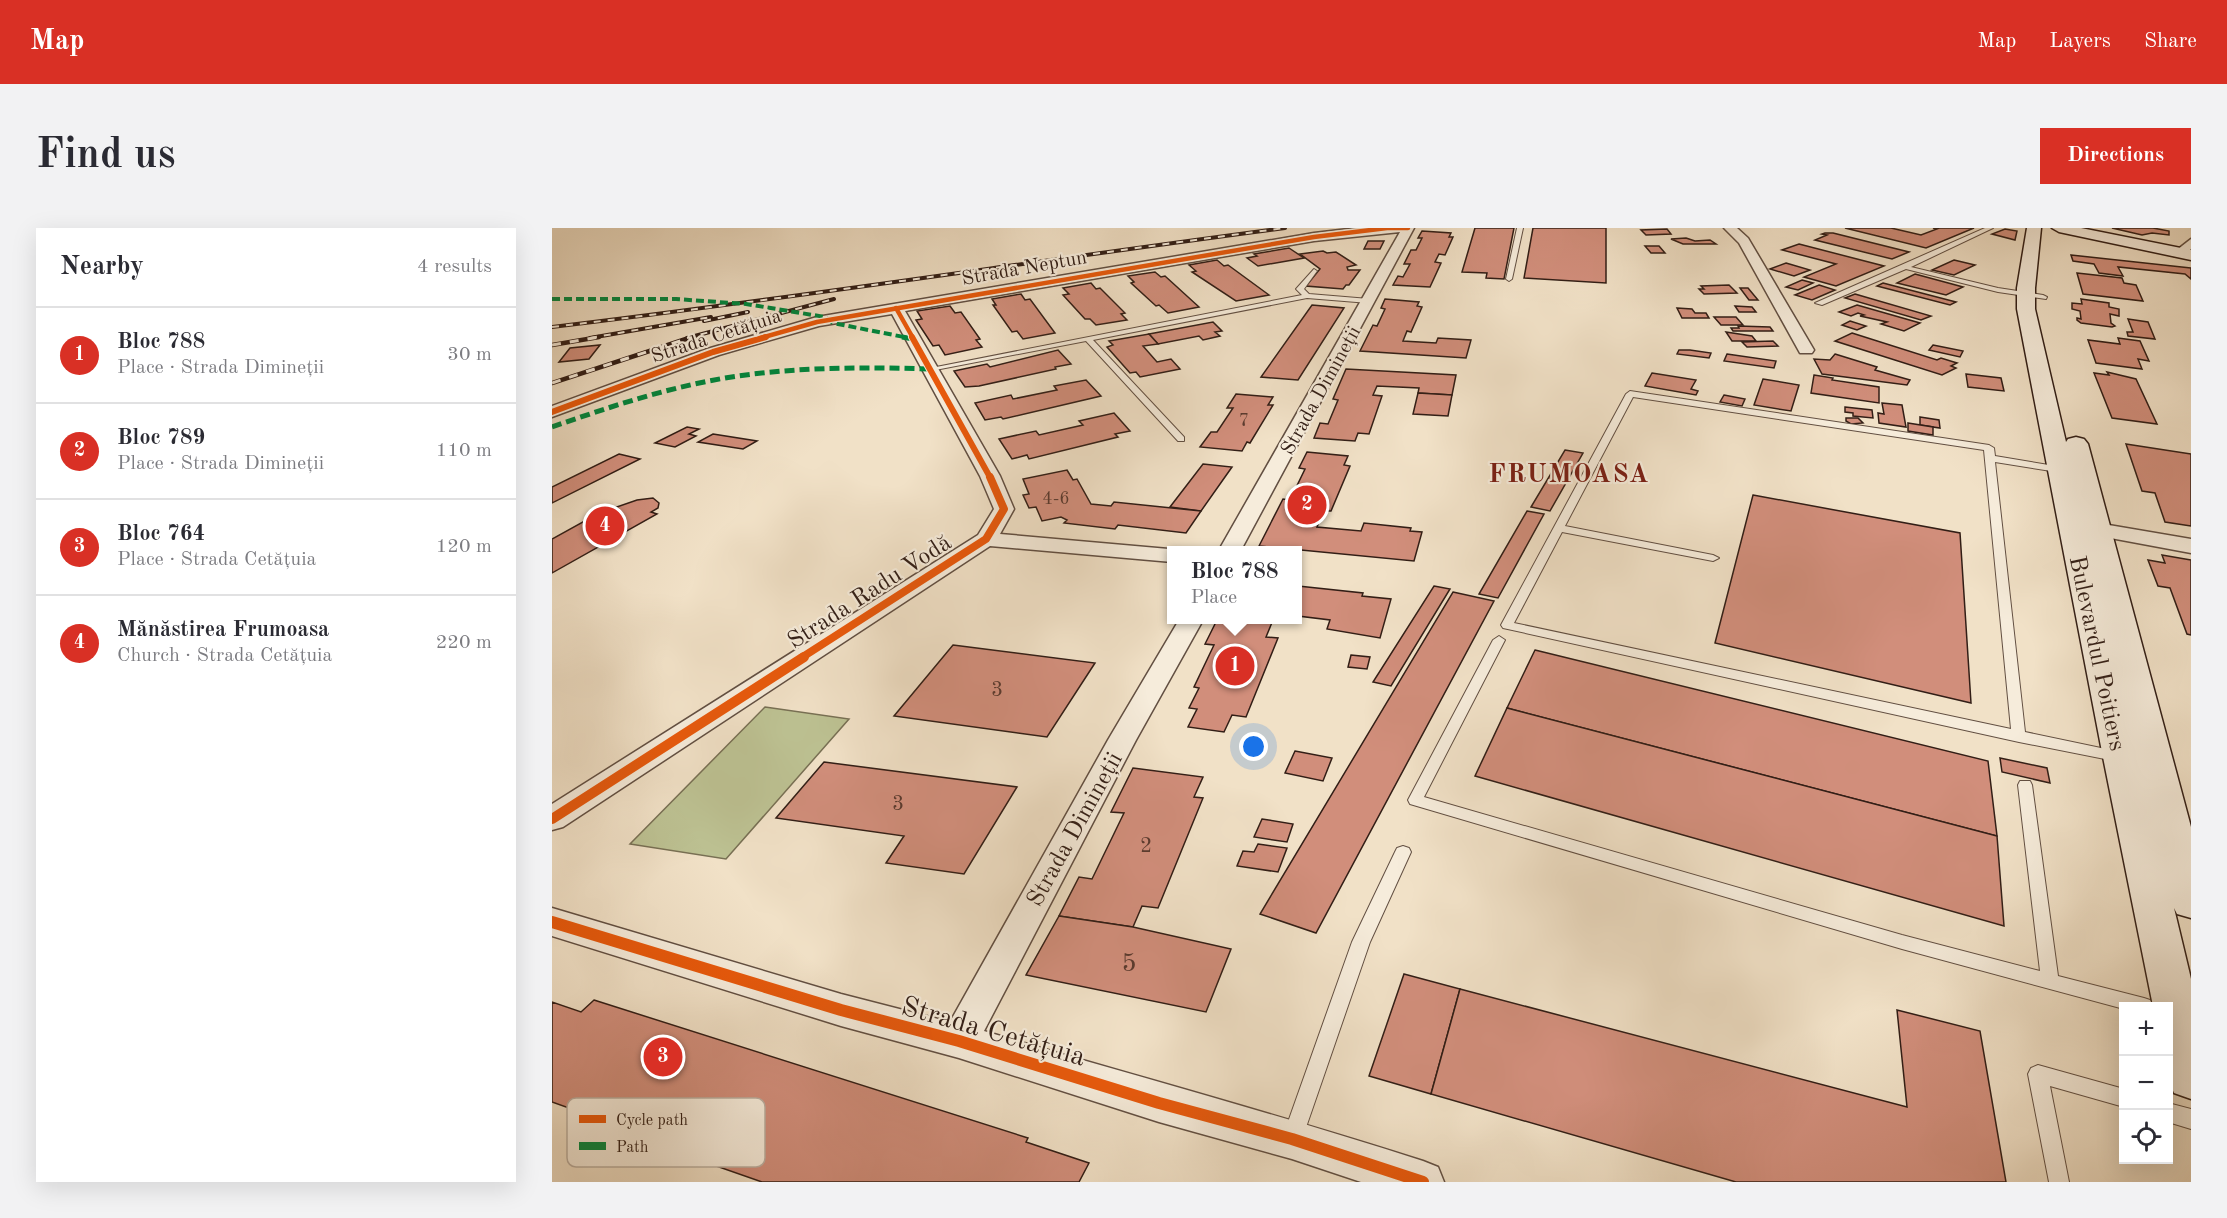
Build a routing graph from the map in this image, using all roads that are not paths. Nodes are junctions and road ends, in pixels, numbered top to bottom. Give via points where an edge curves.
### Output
1 (1408, 228) edge
2 (1520, 228) edge
3 (1730, 228) edge
4 (1990, 228) edge
5 (2034, 228) edge
6 (2048, 228) edge
7 (2059, 228) edge
8 (2187, 250) edge
9 (1905, 267) junction
10 (1314, 271) dead end
11 (1509, 279) dead end
12 (1307, 296) junction
13 (2034, 296) junction
14 (1369, 301) junction
15 (1819, 303) dead end
16 (896, 308) junction
17 (1088, 339) junction
18 (1806, 350) dead end
19 (930, 369) junction
20 (552, 412) edge
21 (1181, 439) dead end
22 (1989, 458) junction
23 (2072, 472) junction
24 (1558, 528) junction
25 (2097, 528) junction
26 (986, 539) junction
27 (1232, 546) edge
28 (2191, 546) edge
29 (1167, 555) edge
30 (1713, 558) dead end
31 (1189, 624) edge
32 (1499, 640) dead end
33 (2019, 737) junction
34 (2120, 757) junction
35 (2156, 766) junction
36 (2025, 785) dead end
37 (552, 819) edge
38 (1403, 852) dead end
39 (2191, 902) edge
40 (552, 922) edge
41 (2050, 980) junction
42 (2130, 1002) edge
43 (2179, 1016) edge
44 (958, 1041) junction
45 (2191, 1077) edge
46 (2119, 1097) edge
47 (2173, 1113) edge
48 (2191, 1119) edge
49 (1292, 1139) junction
50 (1423, 1182) edge
51 (2059, 1182) edge

1 - 14 street, Strada Dimineții
1 - 16 street, Strada Neptun via 1314,237
2 - 11 lane
3 - 18 street via 1744,241
4 - 9 lane
5 - 13 main road, Bulevardul Poitiers
6 - 13 main road, Bulevardul Poitiers
7 - 8 main road
9 - 13 lane via 1998,291
9 - 15 lane
10 - 12 lane via 1300,290
12 - 14 lane
12 - 17 lane
13 - 23 main road, Bulevardul Poitiers via 2028,320
14 - 27 street, Strada Dimineții
16 - 19 street, Strada Radu Vodă
16 - 20 street, Strada Cetățuia via 763,336
17 - 19 lane
17 - 21 lane
19 - 26 street, Strada Radu Vodă via 990,476 1004,509
22 - 23 lane
22 - 24 lane via 1989,448 1630,394
22 - 33 lane
23 - 25 main road, Bulevardul Poitiers
23 - 34 main road, Bulevardul Poitiers
24 - 30 lane
24 - 33 lane via 1506,625
25 - 28 street
25 - 35 main road, Bulevardul Poitiers
26 - 29 street, Strada Radu Vodă
26 - 37 street, Strada Radu Vodă
31 - 44 street, Strada Dimineții
32 - 41 lane via 1415,800 1902,942
33 - 34 lane
34 - 35 lane
34 - 43 main road, Bulevardul Poitiers
35 - 39 main road, Bulevardul Poitiers
36 - 41 lane
38 - 49 lane via 1361,942
40 - 44 street, Strada Cetățuia via 841,1010
41 - 42 lane
43 - 45 main road, Bulevardul Poitiers
44 - 49 street, Strada Cetățuia
46 - 51 lane via 2038,1074
47 - 48 lane
49 - 50 street, Strada Cetățuia

